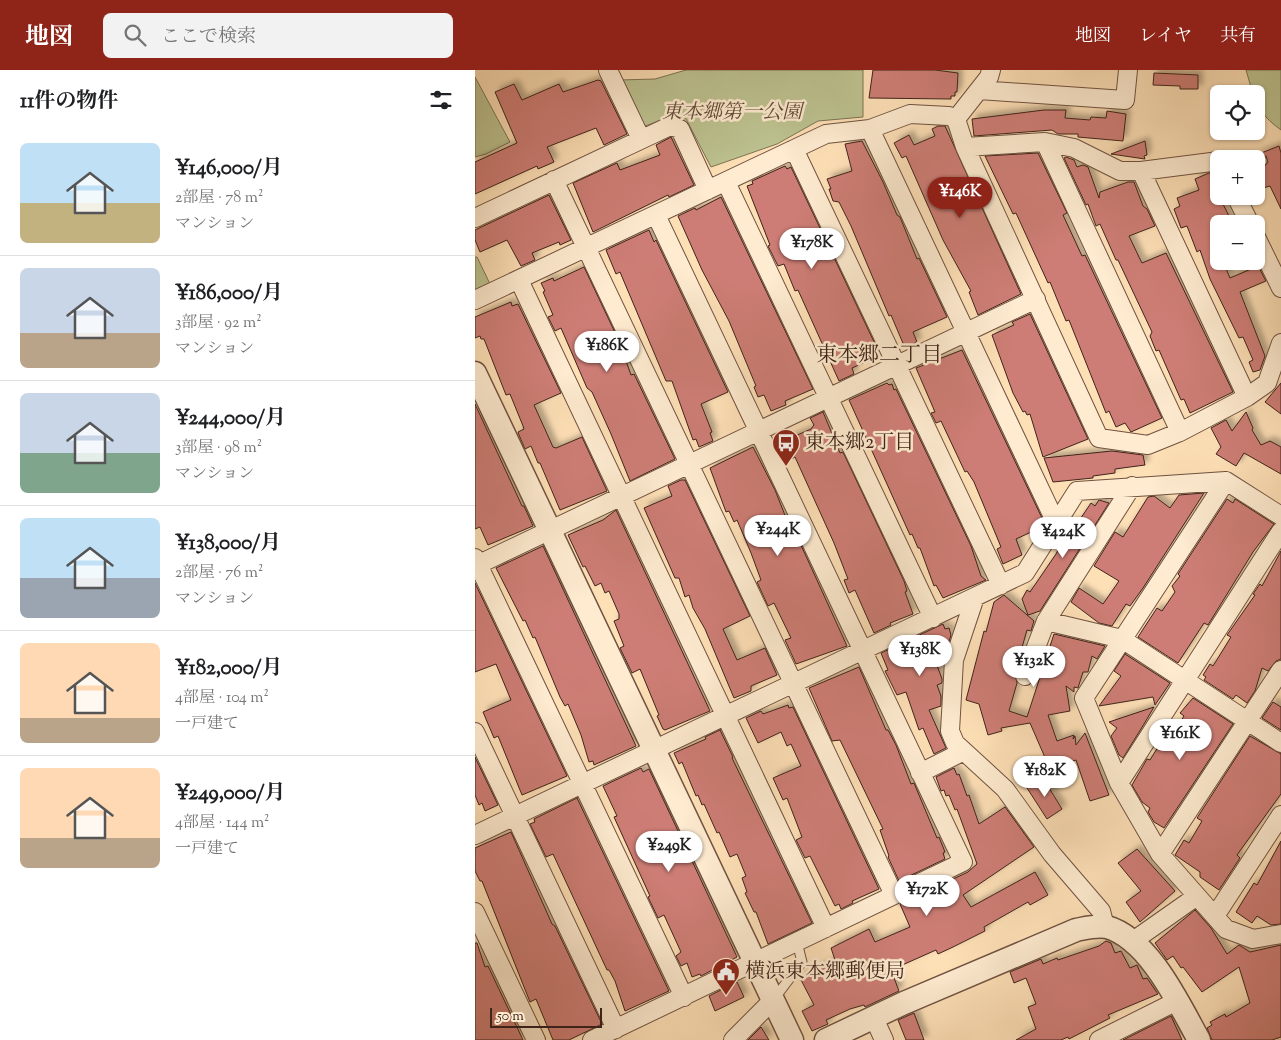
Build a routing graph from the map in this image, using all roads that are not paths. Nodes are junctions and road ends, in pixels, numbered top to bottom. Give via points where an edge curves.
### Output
1 (608, 70) edge
2 (991, 70) edge
3 (1127, 70) edge
4 (979, 90) junction
5 (956, 119) junction
6 (869, 129) junction
7 (641, 139) junction
8 (1045, 142) junction
9 (965, 147) junction
10 (794, 150) junction
11 (1210, 162) edge
12 (1141, 171) junction
13 (554, 180) junction
14 (725, 182) junction
15 (708, 190) junction
16 (656, 215) junction
17 (475, 218) edge
18 (586, 248) junction
19 (1265, 250) edge
20 (1276, 265) edge
21 (519, 280) junction
22 (1281, 288) edge
23 (475, 300) edge
24 (1036, 300) junction
25 (967, 332) junction
26 (1281, 343) edge
27 (896, 366) junction
28 (475, 373) edge
29 (1247, 397) junction
30 (828, 398) junction
31 (759, 431) junction
32 (1180, 432) junction
33 (689, 465) junction
34 (1226, 481) junction
35 (1131, 486) junction
36 (621, 497) junction
37 (1281, 516) edge
38 (1056, 523) junction
39 (1281, 531) edge
40 (549, 532) junction
41 (476, 563) edge
42 (1001, 585) junction
43 (975, 598) junction
44 (933, 618) junction
45 (1046, 621) junction
46 (1121, 639) junction
47 (863, 651) junction
48 (1281, 670) edge
49 (1025, 676) dead end
50 (1185, 680) junction
51 (793, 684) junction
52 (725, 716) junction
53 (1246, 721) junction
54 (475, 732) edge
55 (1281, 743) edge
56 (653, 750) junction
57 (962, 752) junction
58 (920, 773) junction
59 (1119, 783) junction
60 (583, 784) junction
61 (1281, 815) edge
62 (515, 816) junction
63 (475, 835) edge
64 (1160, 854) junction
65 (894, 895) junction
66 (1197, 896) junction
67 (475, 912) edge
68 (1215, 916) junction
69 (1105, 927) junction
70 (826, 928) junction
71 (1281, 934) edge
72 (1133, 941) junction
73 (797, 942) junction
74 (755, 963) junction
75 (684, 997) junction
76 (773, 1000) junction
77 (1177, 1001) junction
78 (874, 1018) junction
79 (616, 1029) junction
80 (536, 1040) edge
81 (592, 1040) edge
82 (733, 1040) edge
83 (792, 1040) edge
84 (827, 1040) edge
85 (884, 1040) edge
86 (1099, 1040) edge
87 (1199, 1040) edge

1 - 7 street
2 - 4 street
3 - 4 street via 1125,100
4 - 5 street
5 - 6 street via 909,114
5 - 9 street
6 - 10 street via 827,134
6 - 25 street
7 - 13 street
7 - 15 street via 670,126 679,129
8 - 9 street
8 - 12 street via 1073,148 1119,171
8 - 32 street
9 - 24 street
10 - 14 street
10 - 27 street
11 - 12 street
12 - 29 street
13 - 17 street
13 - 18 street
14 - 15 street
14 - 30 street
15 - 16 street
16 - 18 street
16 - 31 street
18 - 21 street
18 - 33 street
19 - 20 street
20 - 22 street
21 - 23 street
21 - 36 street
24 - 25 street
24 - 32 street via 1099,438 1148,446
25 - 27 street
25 - 38 street
26 - 29 street via 1267,383
27 - 30 street
27 - 42 street
28 - 40 street
29 - 32 street
30 - 31 street
30 - 44 street
31 - 33 street
31 - 47 street
33 - 36 street
33 - 51 street
34 - 35 street
34 - 37 street
34 - 46 street
35 - 38 street via 1077,491
35 - 45 street
36 - 40 street
36 - 52 street
38 - 42 street via 1025,573
39 - 50 street
40 - 41 street
40 - 56 street
41 - 60 street
42 - 43 street
43 - 44 street
43 - 57 street via 954,660 950,731
44 - 47 street
45 - 46 street
45 - 49 street
46 - 50 street
46 - 59 street via 1084,698
47 - 51 street
47 - 58 street
48 - 53 street
50 - 53 street
50 - 59 street
51 - 52 street
51 - 65 street
52 - 56 street
52 - 70 street
53 - 55 street
53 - 64 street
54 - 62 street
56 - 60 street
56 - 74 street
57 - 58 street
57 - 69 street via 1005,789 1052,854 1101,911
58 - 65 street via 963,862
59 - 64 street
60 - 62 street
60 - 75 street
61 - 68 street
62 - 63 street
62 - 79 street
64 - 66 street
65 - 70 street
66 - 68 street
66 - 72 street
67 - 80 street
68 - 71 street via 1226,929 1253,939
69 - 72 street
69 - 78 street via 1076,930
70 - 73 street
72 - 77 street
73 - 74 street
73 - 76 lane via 802,962
74 - 75 street
74 - 76 street
75 - 79 street
76 - 82 street
76 - 83 street
77 - 86 street
77 - 87 street
78 - 84 street
78 - 85 street
79 - 81 street

